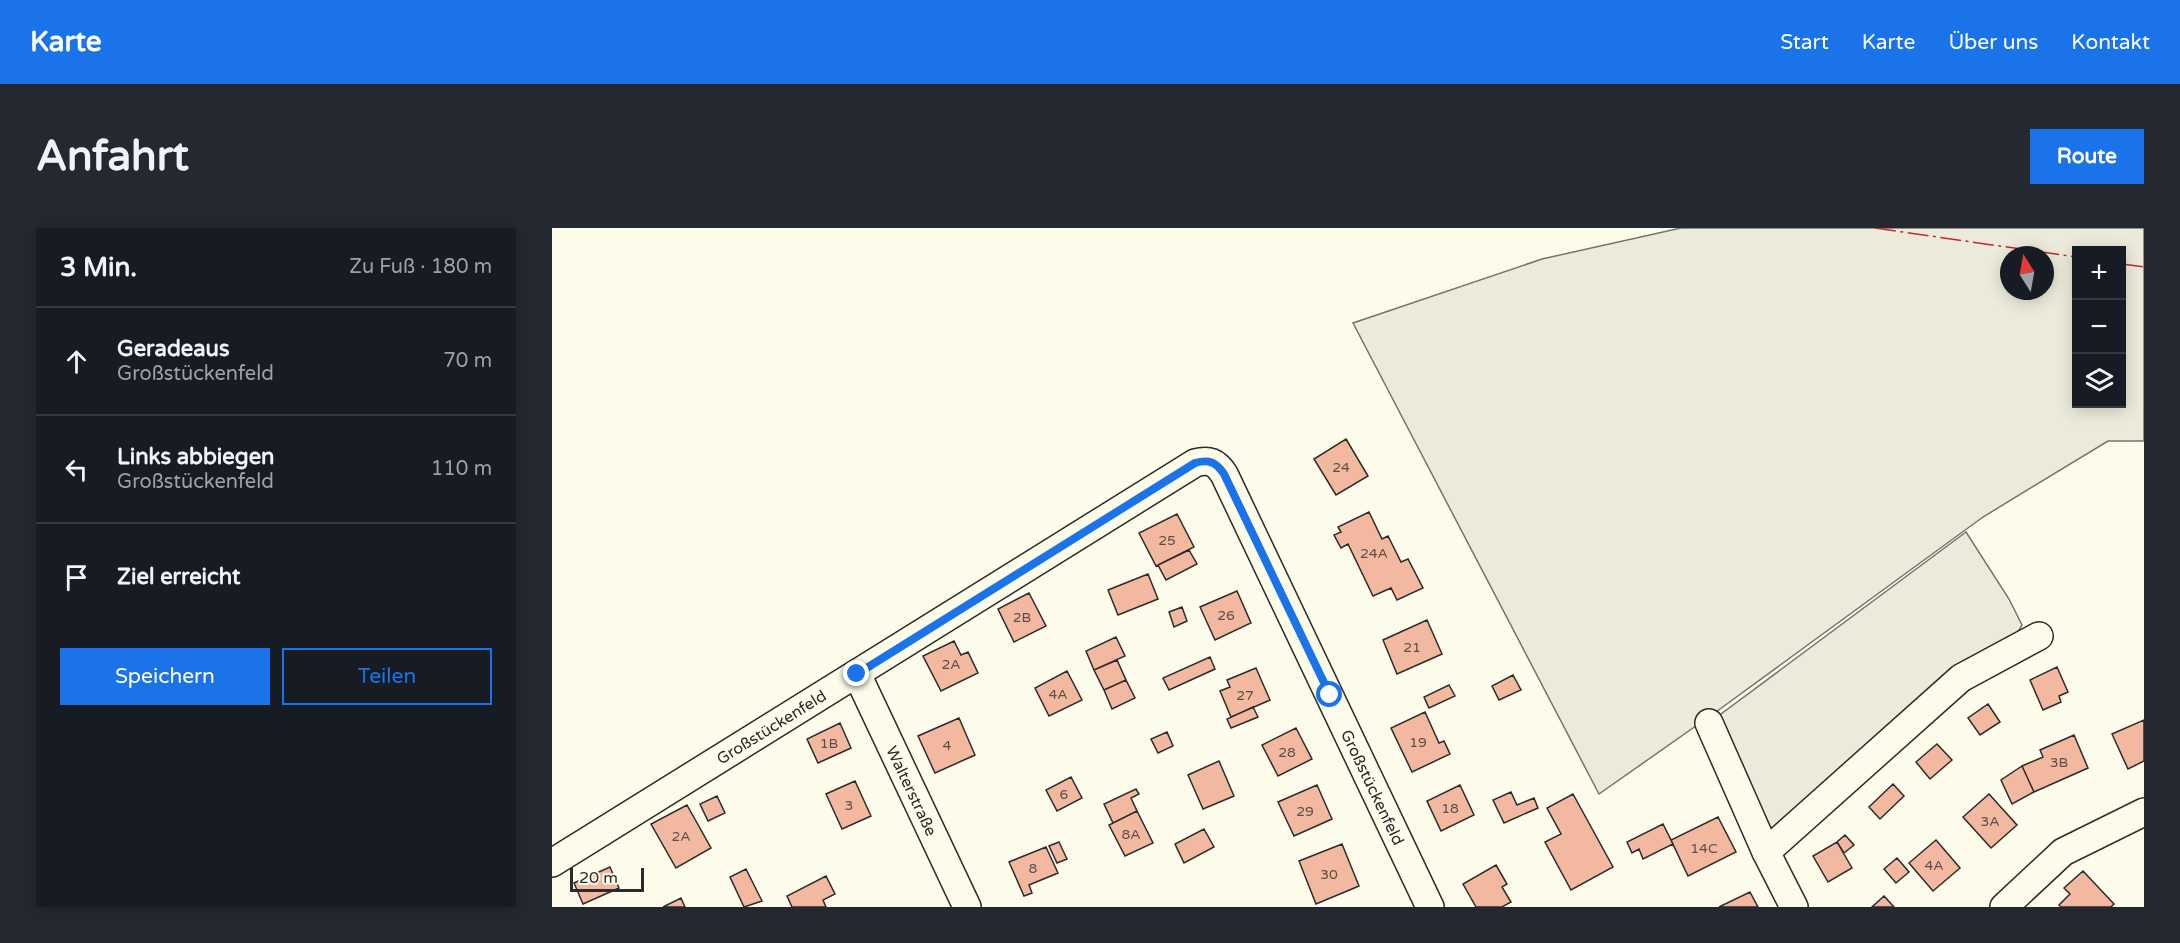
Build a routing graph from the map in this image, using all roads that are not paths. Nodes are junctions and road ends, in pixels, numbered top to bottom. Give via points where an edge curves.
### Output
1 (2039, 636) dead end
2 (857, 674) junction
3 (1709, 723) dead end
4 (2144, 812) edge
5 (1766, 852) junction
6 (552, 863) edge
7 (967, 907) edge
8 (1430, 907) edge
9 (1794, 907) edge
10 (2004, 907) edge

1 - 5 street via 1961,678
2 - 6 street, Großstückenfeld
2 - 7 street, Walterstraße
2 - 8 street, Großstückenfeld via 1195,463 1212,461 1224,474
3 - 5 street
4 - 10 street via 2063,852
5 - 9 street

